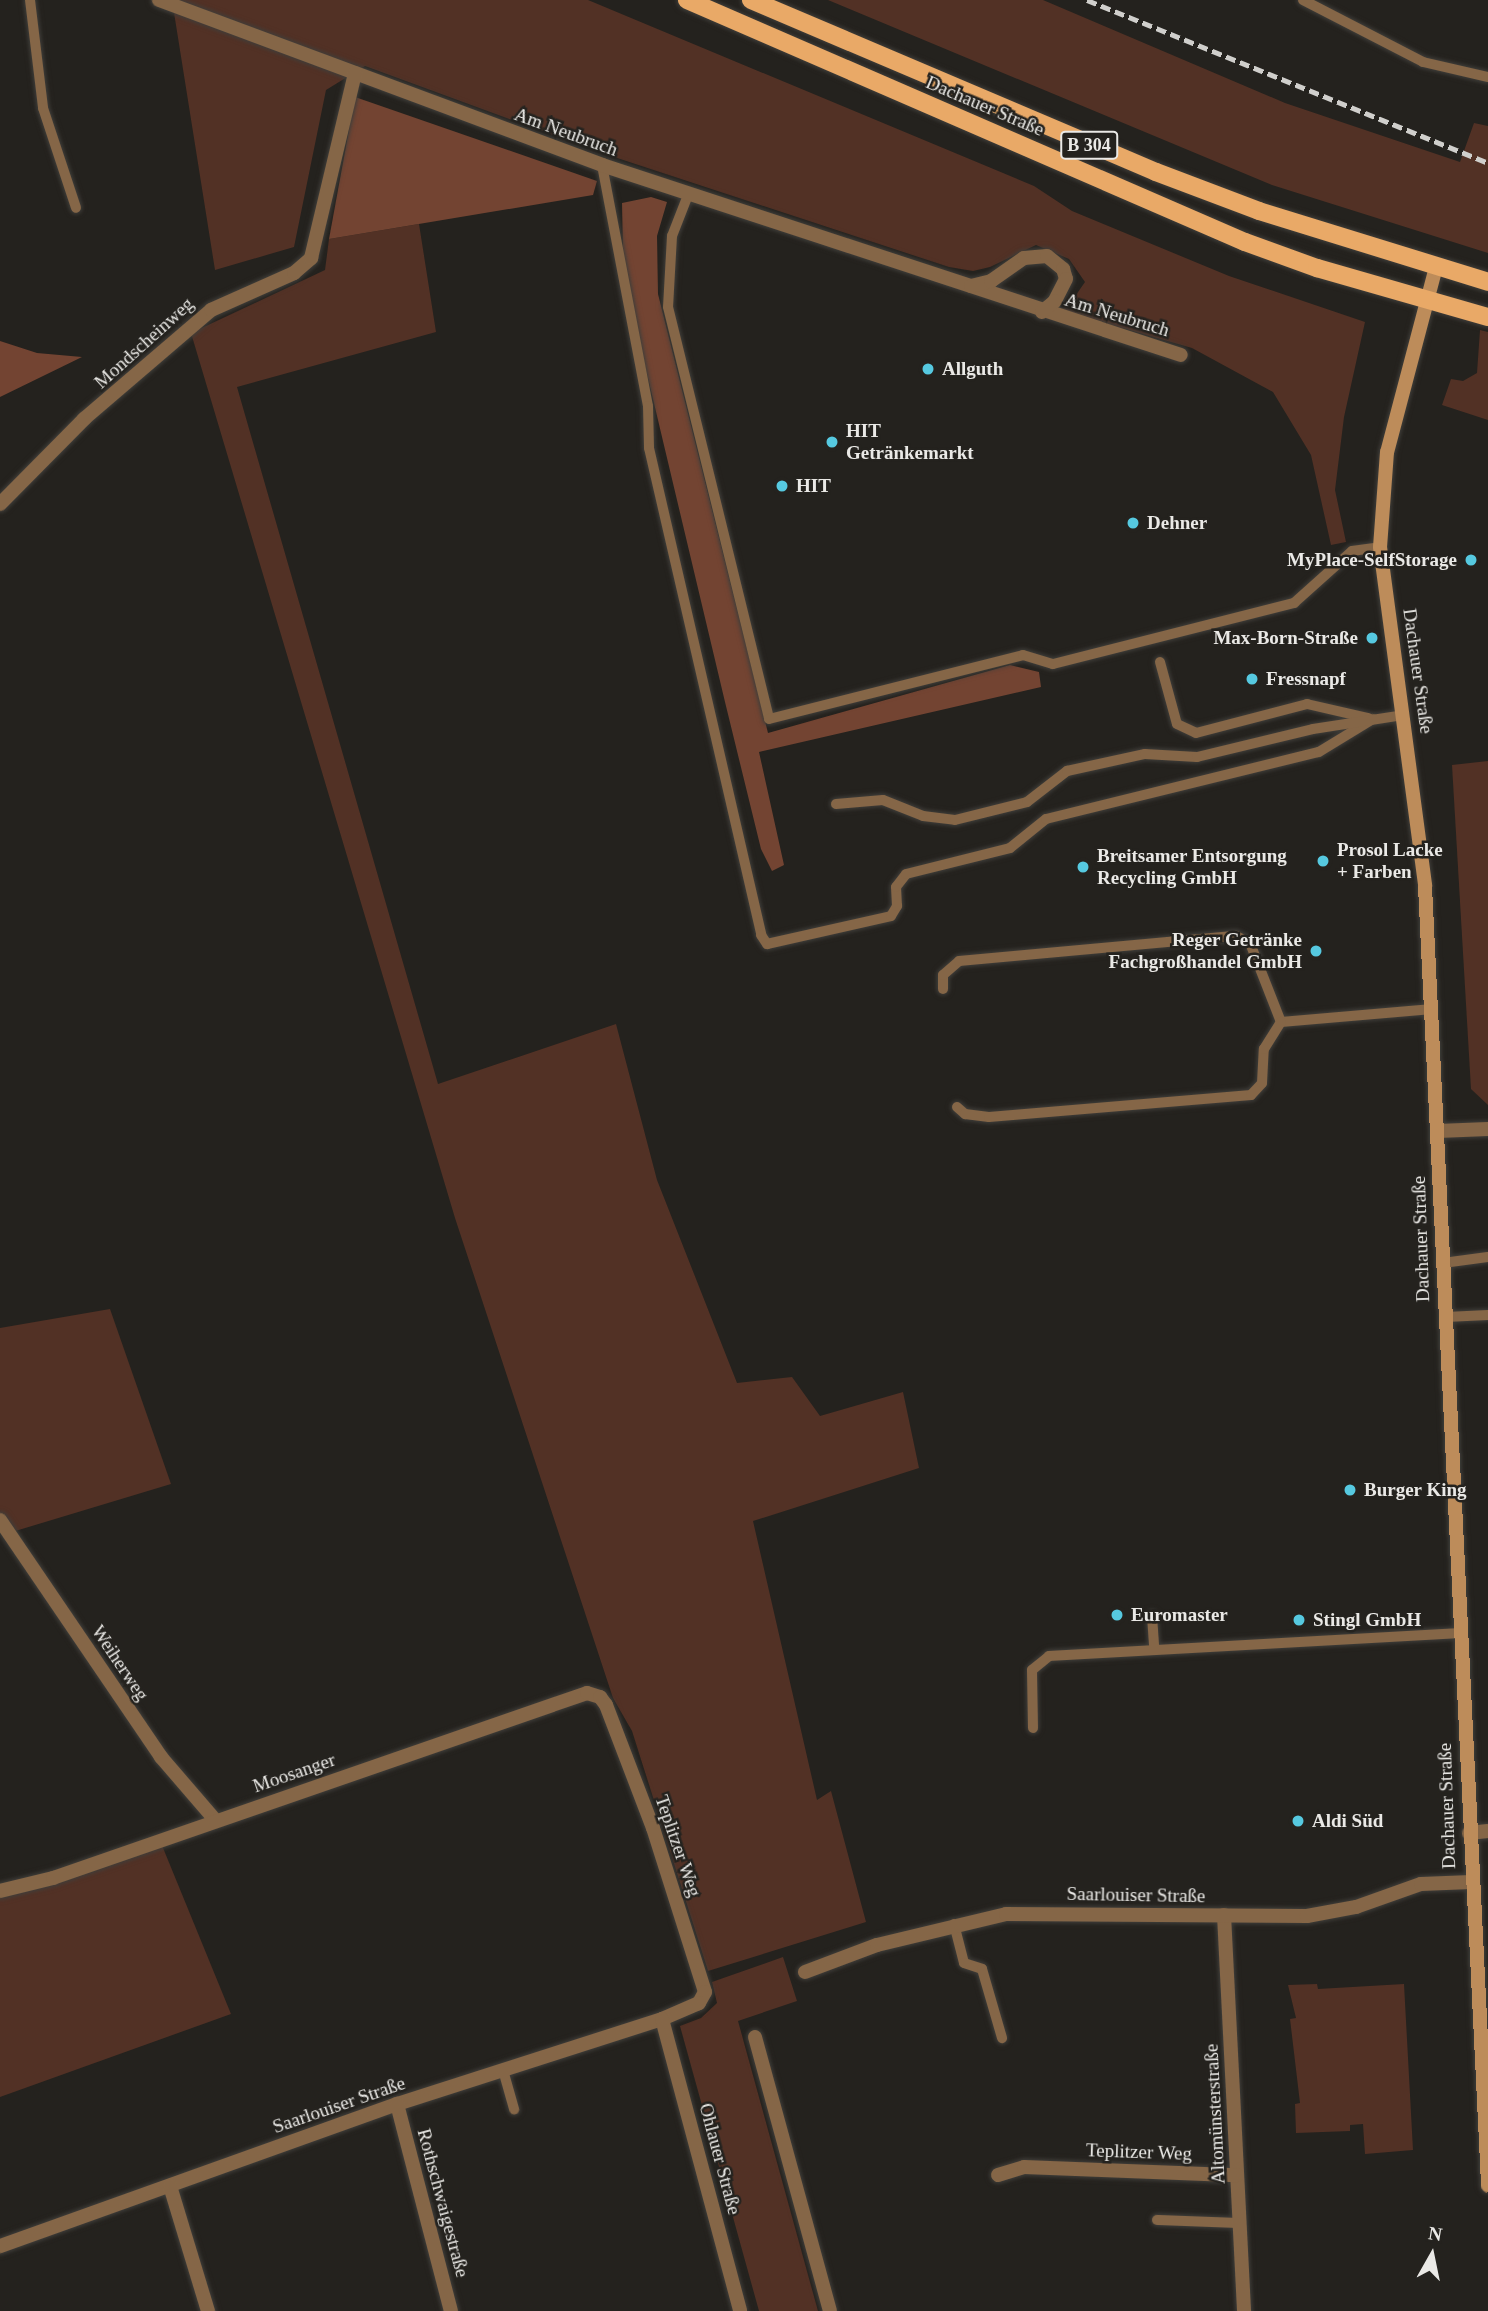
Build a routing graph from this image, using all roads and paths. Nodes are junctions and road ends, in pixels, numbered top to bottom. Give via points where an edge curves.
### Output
1 (30, 0) edge
2 (159, 0) edge
3 (687, 0) edge
4 (751, 0) edge
5 (1303, 0) edge
6 (355, 73) junction
7 (1488, 76) edge
8 (602, 166) junction
9 (688, 195) junction
10 (76, 208) dead end
11 (1436, 267) junction
12 (1488, 282) edge
13 (966, 286) junction
14 (1426, 299) junction
15 (1042, 312) junction
16 (1488, 317) edge
17 (1181, 355) dead end
18 (2, 499) edge
19 (1380, 547) junction
20 (1160, 662) dead end
21 (1404, 715) junction
22 (1373, 719) junction
23 (836, 804) dead end
24 (943, 989) dead end
25 (1432, 1009) junction
26 (1281, 1022) junction
27 (957, 1107) dead end
28 (1488, 1129) edge
29 (1438, 1131) junction
30 (1488, 1258) edge
31 (1444, 1263) junction
32 (1488, 1315) edge
33 (1446, 1317) junction
34 (0, 1521) edge
35 (1152, 1616) dead end
36 (1460, 1633) junction
37 (1154, 1648) junction
38 (600, 1697) joint
39 (1033, 1728) dead end
40 (216, 1821) junction
41 (1488, 1831) edge
42 (1469, 1833) junction
43 (1471, 1882) junction
44 (0, 1891) edge
45 (1224, 1915) junction
46 (954, 1924) junction
47 (805, 1972) dead end
48 (693, 2007) joint
49 (662, 2019) junction
50 (755, 2037) dead end
51 (1002, 2038) dead end
52 (503, 2070) junction
53 (397, 2104) junction
54 (514, 2109) dead end
55 (999, 2175) dead end
56 (1237, 2175) junction
57 (1488, 2185) edge
58 (170, 2186) junction
59 (1157, 2220) dead end
60 (1240, 2222) junction
61 (0, 2246) edge
62 (208, 2311) edge
63 (452, 2311) edge
64 (740, 2311) edge
65 (830, 2311) edge
66 (1244, 2311) edge

1 - 10 lane via 43,108
2 - 6 street, Am Neubruch
3 - 14 main road, Dachauer Straße / B 304 via 1245,242
4 - 11 main road, Dachauer Straße / B 304 via 1156,172 1259,211
5 - 7 lane via 1423,62
6 - 8 street, Am Neubruch
6 - 18 street, Mondscheinweg via 311,258 294,273 211,310 84,419
8 - 9 street, Am Neubruch
8 - 22 lane via 648,406 649,448 761,935 767,944 891,916 897,906 896,887 906,874 1010,848 1046,819 1319,752
9 - 13 street, Am Neubruch
9 - 19 lane via 672,236 668,307 769,719 1023,655 1053,664 1294,603 1352,551
11 - 12 main road, B 304
11 - 14 main road, Dachauer Straße
13 - 15 street, Am Neubruch
13 - 15 street, Am Neubruch via 991,281 1024,258 1047,256 1063,269 1066,279 1055,301
14 - 16 main road, B 304
14 - 19 main road, Dachauer Straße via 1387,452
15 - 17 street, Am Neubruch
19 - 21 main road, Dachauer Straße
20 - 22 lane via 1177,724 1196,733 1307,704
21 - 22 lane
21 - 25 main road, Dachauer Straße via 1425,886
22 - 23 lane via 1197,757 1145,754 1067,771 1027,802 955,820 923,816 883,800
24 - 26 lane via 943,975 959,961 1237,936 1251,943
25 - 26 lane
25 - 29 main road, Dachauer Straße
26 - 27 lane via 1264,1049 1262,1083 1251,1095 989,1117 965,1114
28 - 29 street
29 - 31 main road, Dachauer Straße
30 - 31 lane
31 - 33 main road, Dachauer Straße
32 - 33 lane
33 - 36 main road, Dachauer Straße
34 - 40 street, Weiherweg via 161,1757
35 - 37 lane
36 - 37 lane
36 - 42 main road, Dachauer Straße
37 - 39 lane via 1071,1652 1037,1663 1030,1685
38 - 40 street, Moosanger via 572,1695
38 - 48 street, Teplitzer Weg via 653,1828 703,1979 705,1992
40 - 44 street, Moosanger via 53,1878
41 - 42 street
42 - 43 main road, Dachauer Straße
43 - 45 street, Saarlouiser Straße via 1421,1884 1356,1907 1307,1916
43 - 57 main road, Dachauer Straße
45 - 46 street, Saarlouiser Straße via 1006,1913
45 - 56 street, Altomünsterstraße
46 - 47 street, Saarlouiser Straße via 877,1945
46 - 51 lane via 964,1963 982,1969
48 - 49 street, Saarlouiser Straße
49 - 52 street, Saarlouiser Straße
49 - 64 street, Ohlauer Straße
50 - 65 street
52 - 53 street, Saarlouiser Straße
52 - 54 lane
53 - 58 street, Saarlouiser Straße
53 - 63 street, Rothschwaigestraße
55 - 56 street, Teplitzer Weg via 1024,2167
56 - 60 street, Altomünsterstraße
58 - 61 street, Saarlouiser Straße
58 - 62 street
59 - 60 lane
60 - 66 street, Altomünsterstraße

